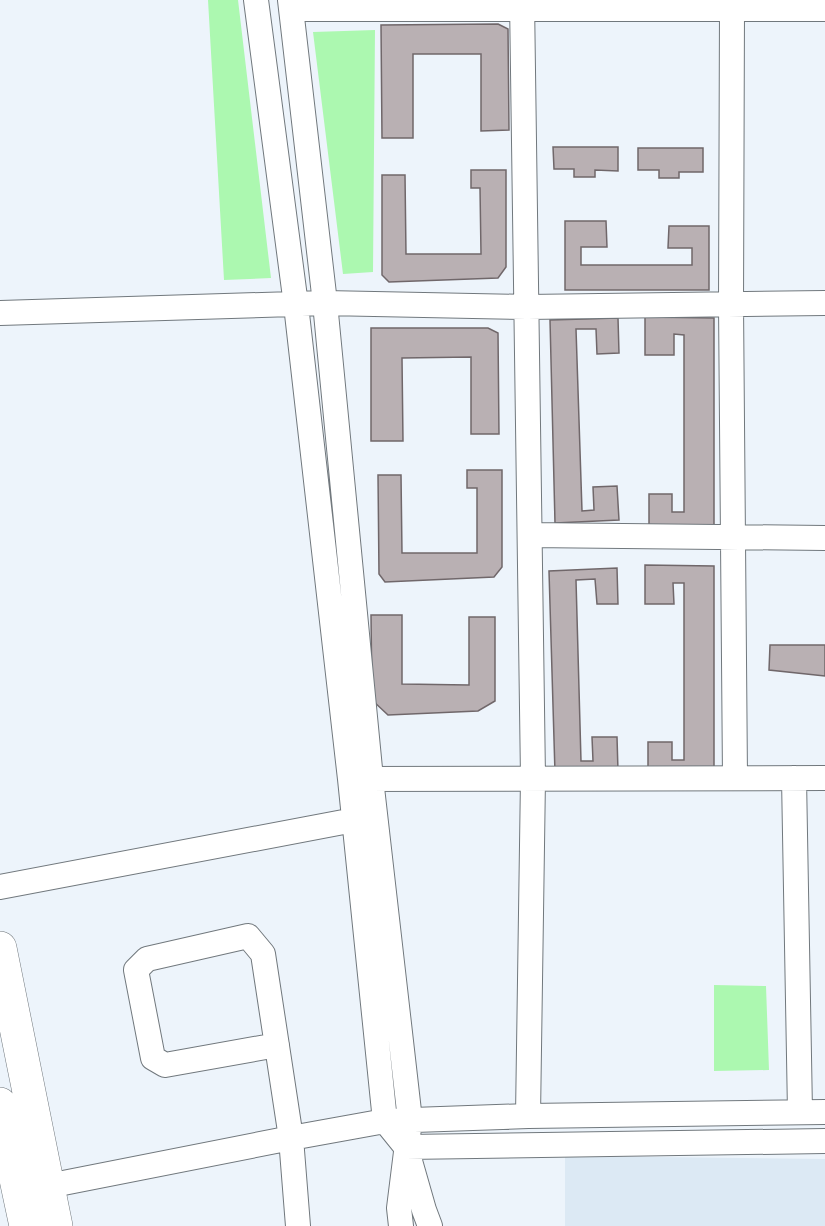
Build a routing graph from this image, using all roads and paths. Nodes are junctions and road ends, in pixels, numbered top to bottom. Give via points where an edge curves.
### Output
1 (256, 0) edge
2 (291, 4) edge
3 (522, 4) edge
4 (600, 4) edge
5 (732, 9) junction
6 (825, 9) edge
7 (325, 303) junction
8 (825, 303) edge
9 (731, 304) junction
10 (296, 305) junction
11 (527, 307) junction
12 (0, 313) edge
13 (530, 535) junction
14 (733, 538) junction
15 (825, 538) edge
16 (533, 778) junction
17 (735, 778) junction
18 (794, 778) junction
19 (825, 778) edge
20 (360, 779) junction
21 (365, 819) junction
22 (0, 887) edge
23 (0, 948) edge
24 (277, 1045) junction
25 (0, 1104) edge
26 (800, 1112) junction
27 (825, 1112) edge
28 (528, 1116) junction
29 (410, 1120) junction
30 (385, 1121) junction
31 (291, 1138) junction
32 (825, 1141) edge
33 (406, 1147) junction
34 (48, 1186) junction
35 (28, 1225) edge
36 (298, 1226) edge
37 (401, 1226) edge
38 (430, 1226) edge

1 - 10 street
2 - 3 street
2 - 7 street
3 - 4 street
3 - 11 street
4 - 5 street
5 - 6 street
5 - 9 street
7 - 10 street
7 - 11 street
7 - 20 street
8 - 9 street
9 - 11 street
9 - 14 street
10 - 12 street
10 - 20 street
11 - 13 street
13 - 14 street
13 - 16 street
14 - 15 street
14 - 17 street
16 - 17 street
16 - 20 street
16 - 28 street
17 - 18 street
18 - 19 street
18 - 26 street
20 - 21 street
21 - 22 street
21 - 29 street
21 - 30 street
23 - 34 main road
24 - 24 street via 263,954 248,936 147,959 136,970 153,1058 165,1065
24 - 31 street
25 - 35 main road
26 - 27 street
26 - 28 street
28 - 29 street
29 - 30 street
29 - 33 street
30 - 31 street
30 - 33 street
31 - 34 street
31 - 36 street
32 - 33 street
33 - 37 street via 399,1208
33 - 38 street
34 - 35 main road

